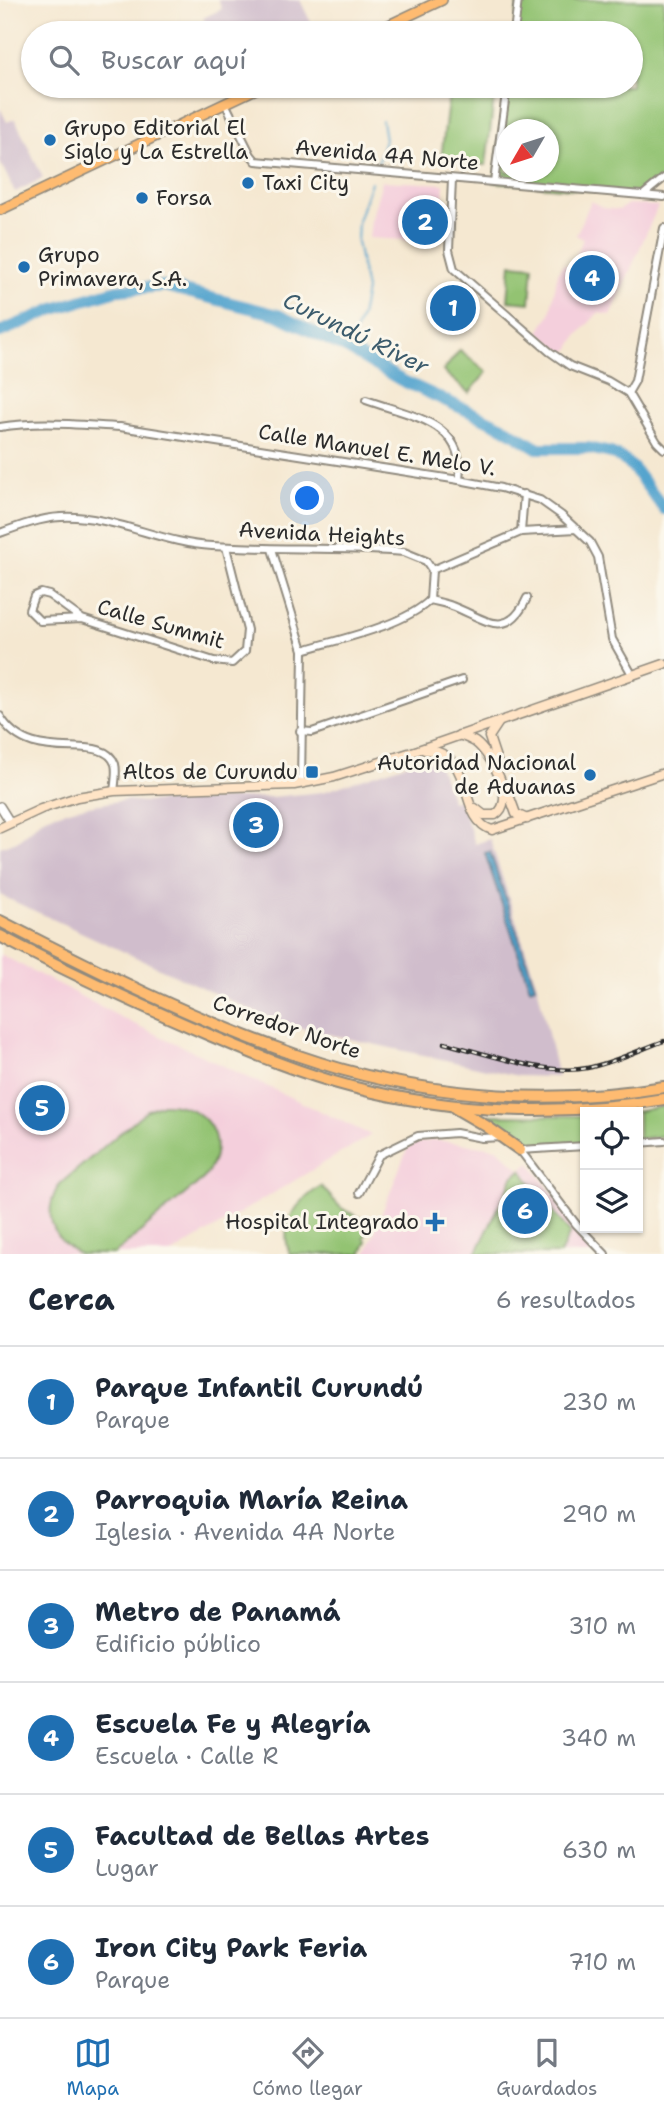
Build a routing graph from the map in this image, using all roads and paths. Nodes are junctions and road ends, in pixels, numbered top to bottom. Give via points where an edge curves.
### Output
1 (442, 0) edge
2 (518, 0) edge
3 (397, 21) edge
4 (515, 21) edge
5 (236, 98) edge
6 (505, 98) edge
7 (225, 103) junction
8 (664, 178) edge
9 (452, 179) junction
10 (494, 182) junction
11 (643, 195) junction
12 (664, 197) edge
13 (0, 210) edge
14 (664, 228) edge
15 (628, 393) junction
16 (366, 400) dead end
17 (0, 427) edge
18 (664, 449) edge
19 (459, 480) junction
20 (524, 494) junction
21 (577, 529) junction
22 (521, 532) junction
23 (0, 533) edge
24 (226, 547) junction
25 (272, 549) junction
26 (432, 570) junction
27 (527, 598) dead end
28 (430, 600) junction
29 (82, 619) junction
30 (303, 650) junction
31 (664, 664) edge
32 (633, 676) junction
33 (462, 680) dead end
34 (0, 716) edge
35 (502, 720) junction
36 (300, 731) junction
37 (459, 735) junction
38 (418, 750) junction
39 (664, 773) edge
40 (301, 783) junction
41 (114, 792) junction
42 (471, 804) junction
43 (0, 806) edge
44 (530, 819) junction
45 (10, 822) junction
46 (0, 828) edge
47 (0, 921) edge
48 (0, 936) edge
49 (664, 1087) edge
50 (664, 1099) edge
51 (449, 1105) junction
52 (504, 1137) junction
53 (661, 1141) edge
54 (643, 1143) edge
55 (580, 1146) edge
56 (520, 1150) junction
57 (359, 1193) dead end
58 (605, 1254) edge

1 - 3 main road
2 - 4 street
5 - 7 main road
6 - 10 street
7 - 9 street, Avenida 4A Norte via 256,161
7 - 13 main road
8 - 11 street
9 - 10 street, Avenida 4A Norte
9 - 15 street via 449,250 454,269 550,352
10 - 11 street, Avenida 4A Norte
11 - 12 street, Avenida 4A Norte
14 - 15 street via 635,381
15 - 18 street
16 - 19 street via 441,428 457,448
17 - 19 street, Calle Manuel E. Melo V. via 68,424 120,428
19 - 20 street, Calle Manuel E. Melo V.
20 - 21 street, Calle Manuel E. Melo V. via 540,500
20 - 22 street
21 - 22 street
21 - 32 street, Calle Manuel E. Melo V. via 598,557 612,639
22 - 26 street
23 - 24 street, Avenida Heights via 22,524 82,518 168,540
24 - 25 street, Avenida Heights
24 - 29 street, Calle Summit via 247,630 244,651 232,663
25 - 26 street, Avenida Heights via 404,552 426,561
25 - 30 street
26 - 28 street
27 - 28 street via 513,620 502,625
28 - 30 street via 404,618
29 - 29 street via 49,595 41,593 30,603 29,610 40,621
30 - 36 street
31 - 32 main road
32 - 35 main road
33 - 36 street via 312,732
34 - 41 street via 28,743 91,747 108,754 115,765
35 - 37 main road
35 - 44 main road via 490,733 490,743 514,810
36 - 40 street
37 - 38 main road
37 - 42 main road via 475,742 490,759 505,797 501,811 493,816 482,814
38 - 40 main road
38 - 42 main road via 437,751 452,759
39 - 44 main road
40 - 41 main road
41 - 45 main road via 77,797
42 - 44 main road via 480,822 490,829
43 - 45 street
45 - 46 main road
47 - 49 highway, Corredor Norte via 178,1008 300,1057 358,1073 443,1090 522,1097 606,1095
48 - 51 highway, Corredor Norte via 152,1011 289,1068 362,1089
50 - 51 highway, Corredor Norte via 608,1107 523,1110
51 - 52 highway
52 - 56 highway
52 - 57 street via 418,1136 379,1155
53 - 54 street
55 - 56 street
56 - 58 street

